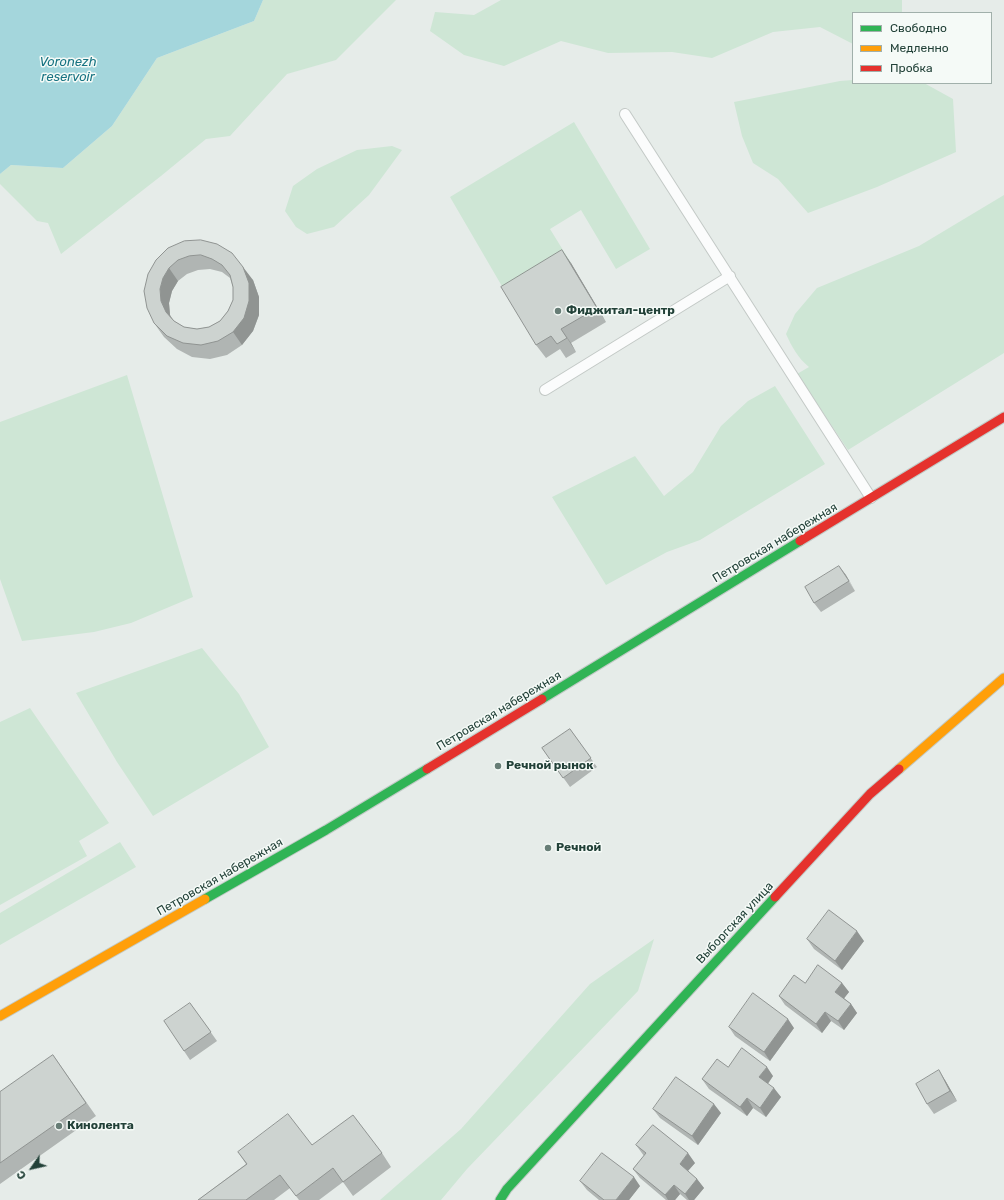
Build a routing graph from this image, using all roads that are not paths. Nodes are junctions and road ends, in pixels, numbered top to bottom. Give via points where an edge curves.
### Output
1 (625, 114) dead end
2 (730, 276) junction
3 (545, 390) dead end
4 (1004, 417) edge
5 (871, 498) junction
6 (1004, 678) edge
7 (0, 1016) edge
8 (500, 1200) edge

1 - 2 lane
2 - 3 lane
2 - 5 lane
4 - 5 main road, Петровская набережная
5 - 7 main road, Петровская набережная via 326,830
6 - 8 main road, Выборгская улица via 870,794 507,1189

